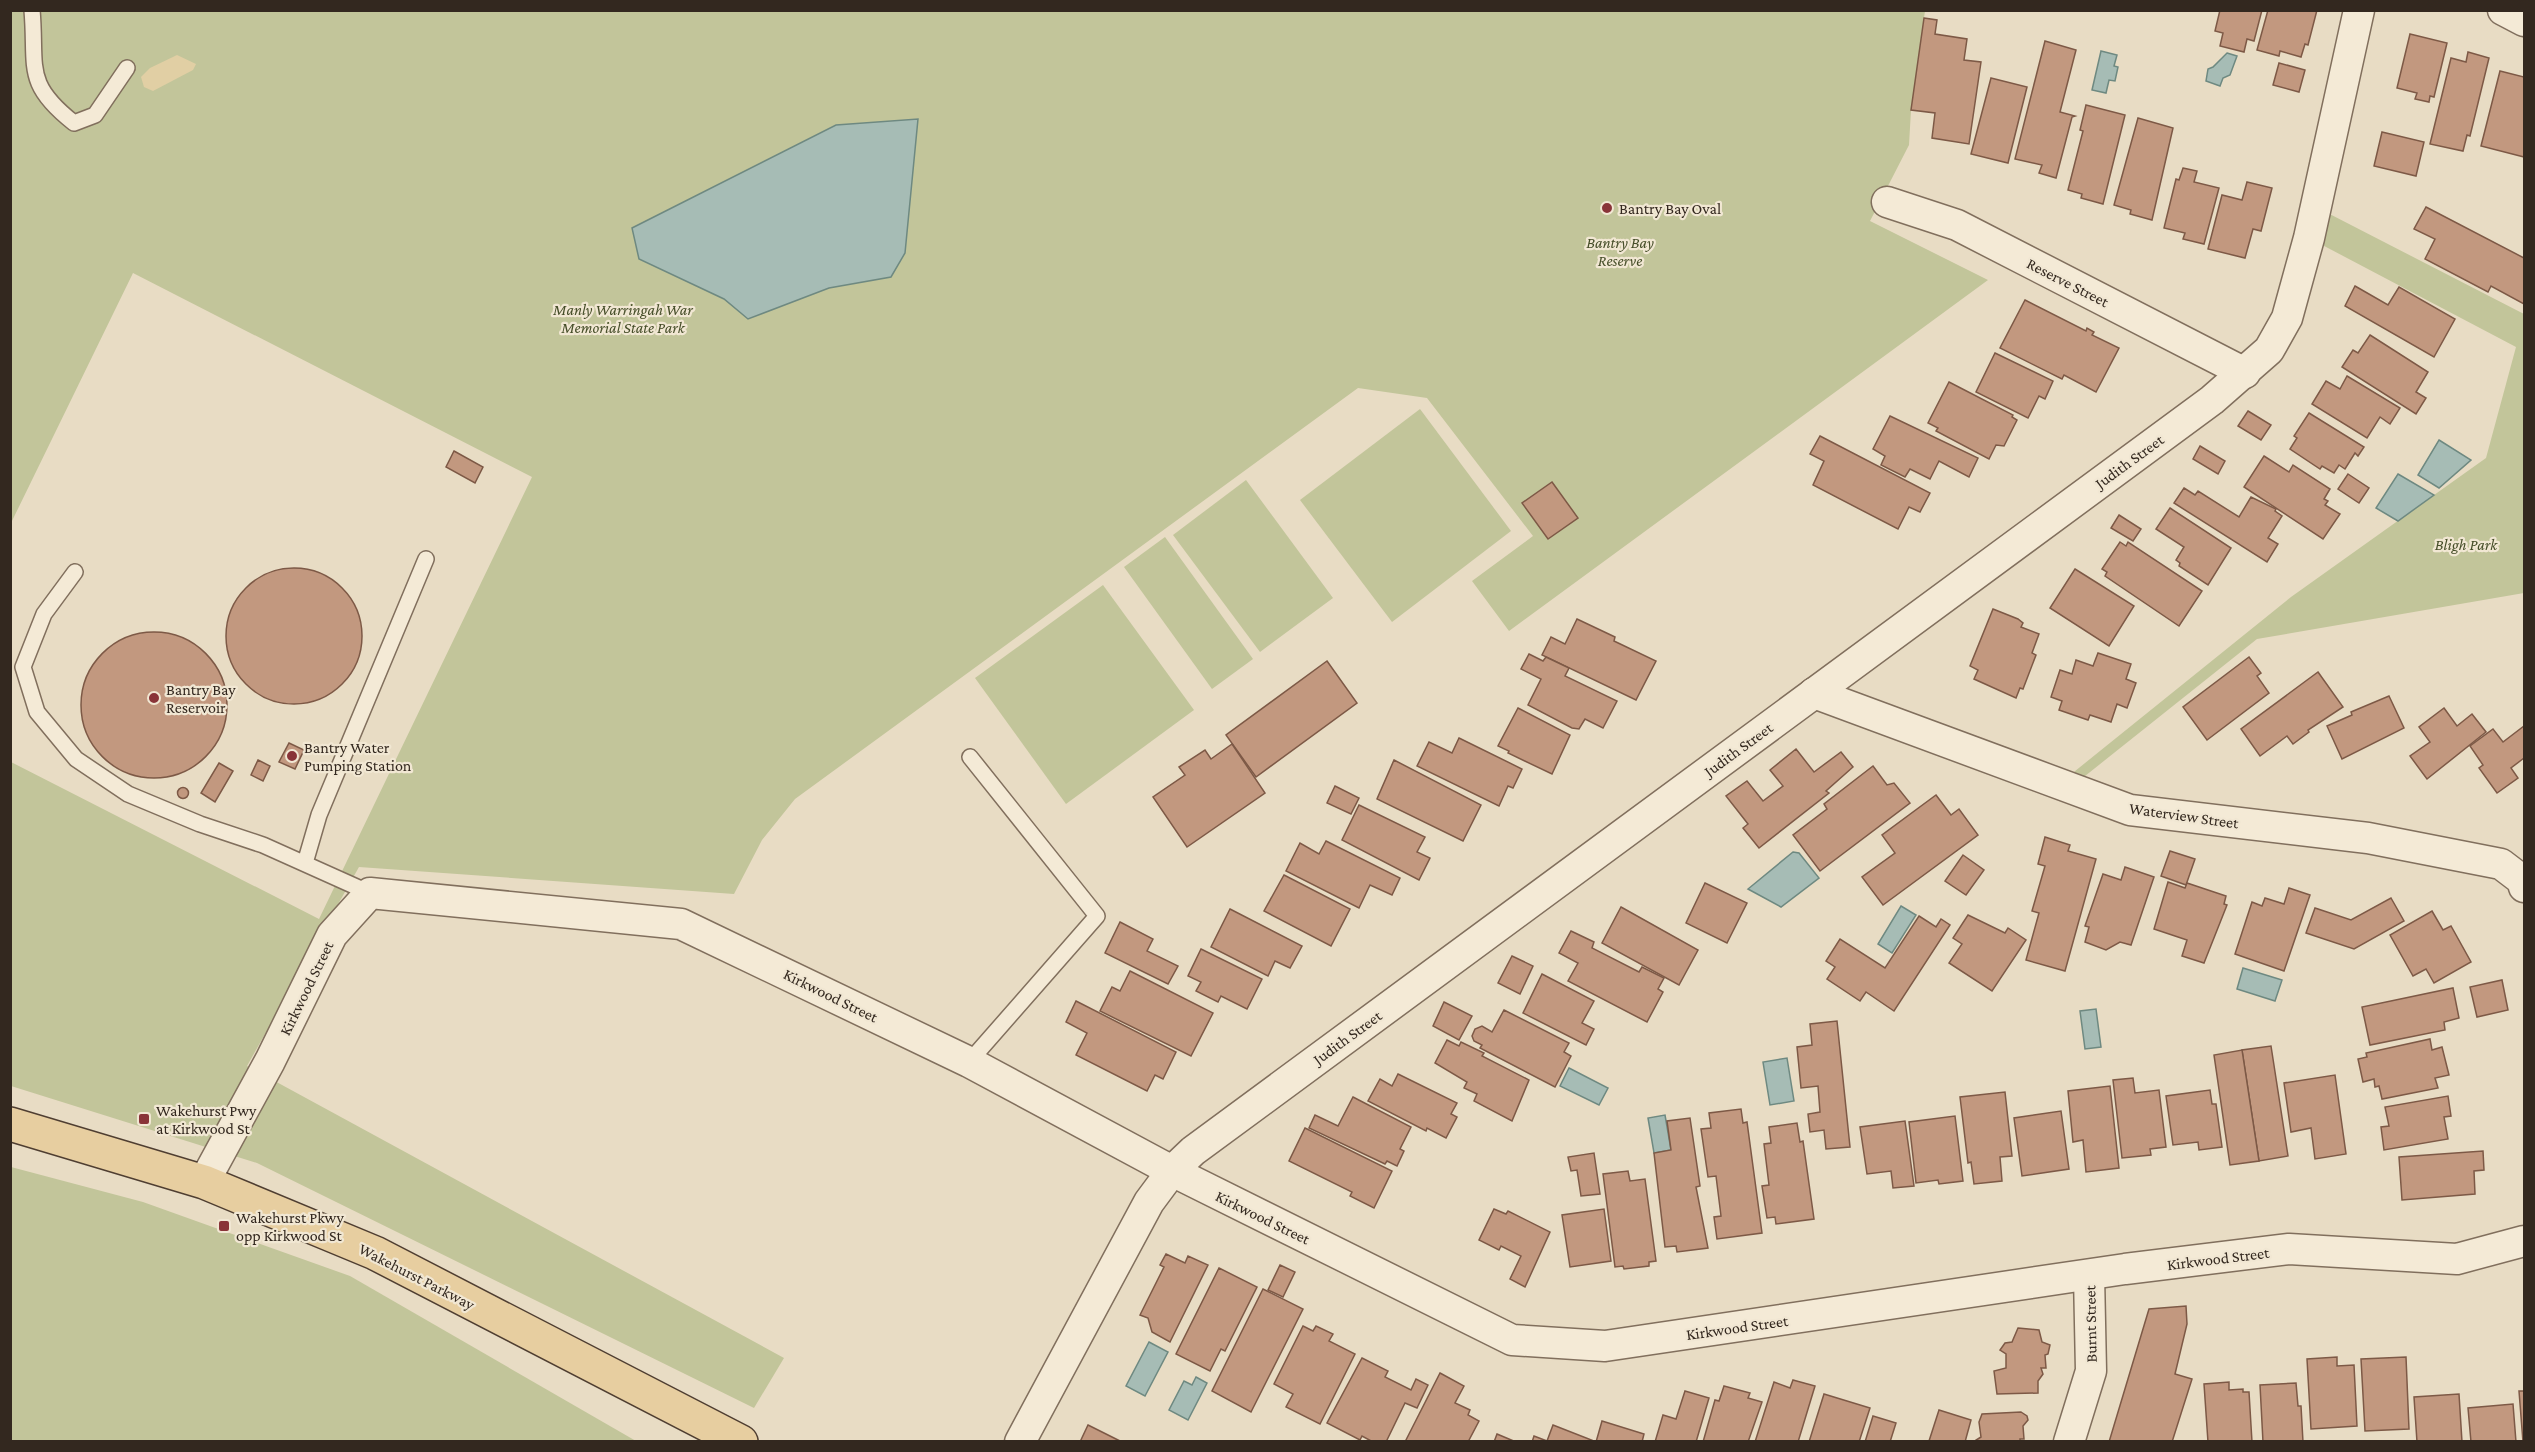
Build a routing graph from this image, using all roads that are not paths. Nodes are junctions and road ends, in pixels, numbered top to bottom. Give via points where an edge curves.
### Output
1 (32, 10) edge
2 (2359, 10) edge
3 (2503, 10) edge
4 (2524, 21) edge
5 (127, 68) dead end
6 (1887, 202) dead end
7 (2245, 373) junction
8 (426, 559) dead end
9 (75, 572) dead end
10 (1814, 693) junction
11 (970, 758) dead end
12 (304, 863) junction
13 (2524, 887) edge
14 (370, 893) junction
15 (969, 1062) junction
16 (10, 1124) edge
17 (1172, 1171) junction
18 (204, 1182) junction
19 (2524, 1242) edge
20 (2089, 1275) junction
21 (741, 1442) edge
22 (1020, 1442) edge
23 (2069, 1442) edge

1 - 5 lane via 36,78 50,105 74,123 95,115
2 - 7 street, Judith Street via 2309,238 2287,318 2269,350
3 - 4 street
6 - 7 street, Reserve Street via 1958,225
7 - 10 street, Judith Street
8 - 12 lane via 319,815
9 - 12 lane via 44,614 23,667 37,712 76,759 128,794
10 - 13 street, Waterview Street via 2130,810 2379,840 2501,864 2522,880
10 - 17 street, Judith Street via 1193,1151
11 - 15 lane via 1097,916
12 - 14 lane
14 - 15 street, Kirkwood Street via 681,924
14 - 18 street, Kirkwood Street via 332,935
15 - 17 street, Kirkwood Street
16 - 18 main road, Wakehurst Parkway
17 - 20 street, Kirkwood Street via 1512,1340 1605,1346
17 - 22 street, Judith Street via 1149,1202
18 - 21 main road, Wakehurst Parkway via 375,1253
19 - 20 street, Kirkwood Street via 2457,1259 2289,1249
20 - 23 street, Burnt Street via 2091,1371

